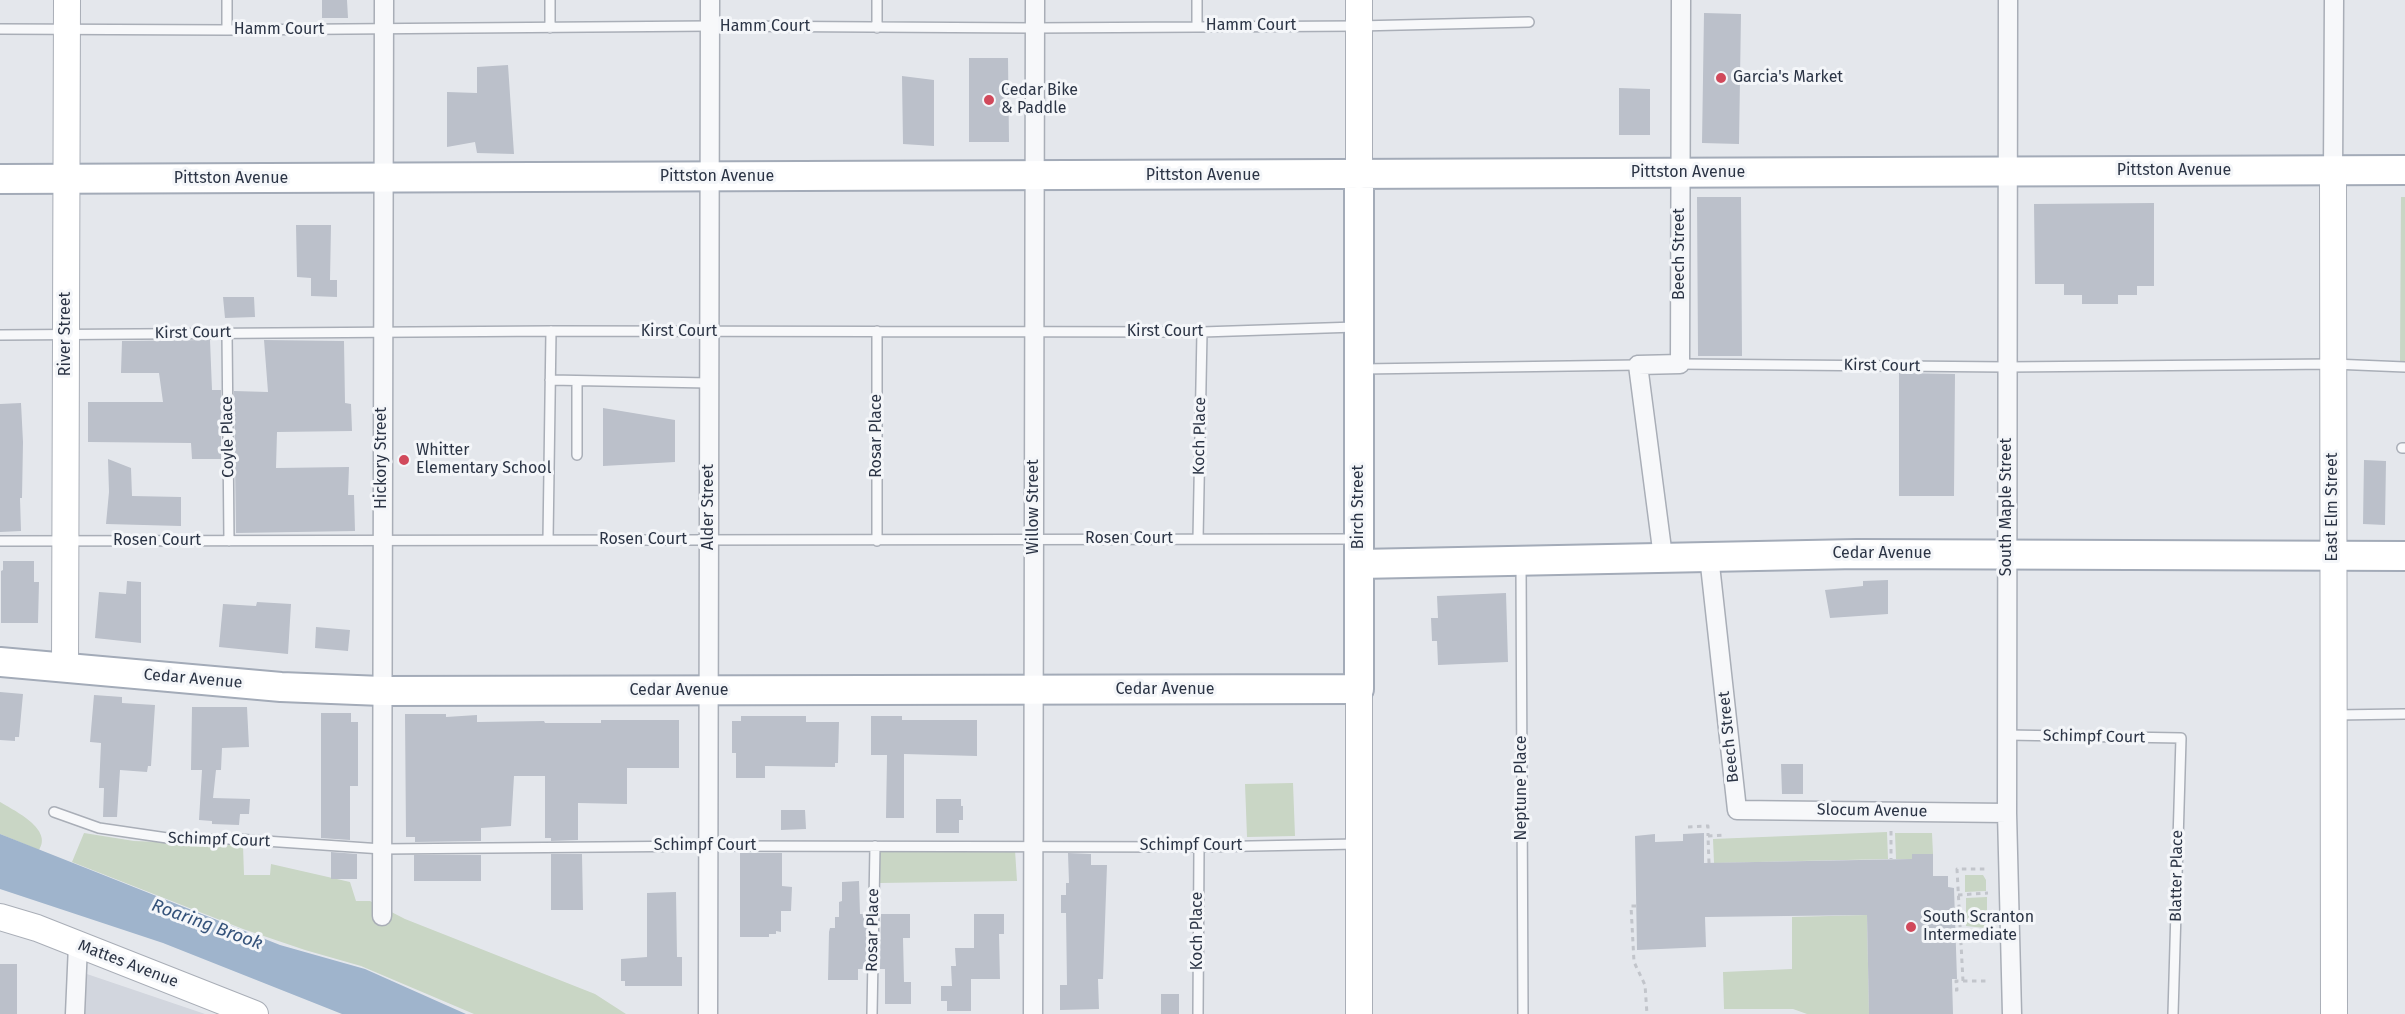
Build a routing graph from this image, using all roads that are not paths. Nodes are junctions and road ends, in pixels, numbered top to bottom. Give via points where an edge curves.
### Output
1 (67, 0) edge
2 (227, 0) edge
3 (384, 0) edge
4 (550, 0) edge
5 (710, 0) edge
6 (877, 0) edge
7 (1035, 0) edge
8 (1197, 0) edge
9 (1359, 0) edge
10 (1681, 0) edge
11 (2008, 0) edge
12 (2334, 0) edge
13 (1529, 22) dead end
14 (710, 26) junction
15 (1197, 26) junction
16 (1358, 26) junction
17 (550, 28) junction
18 (877, 28) junction
19 (1034, 28) junction
20 (0, 29) edge
21 (66, 29) junction
22 (383, 29) junction
23 (226, 30) junction
24 (2333, 170) junction
25 (2405, 170) edge
26 (2007, 172) junction
27 (1680, 174) junction
28 (1359, 175) junction
29 (1034, 176) junction
30 (710, 177) junction
31 (0, 179) edge
32 (66, 179) junction
33 (383, 179) junction
34 (1359, 327) junction
35 (551, 331) junction
36 (877, 331) junction
37 (1202, 332) junction
38 (227, 333) junction
39 (383, 333) junction
40 (709, 333) junction
41 (1034, 333) junction
42 (0, 335) edge
43 (66, 335) junction
44 (1680, 364) junction
45 (2333, 364) junction
46 (1638, 365) junction
47 (2007, 367) junction
48 (2405, 367) edge
49 (1359, 369) junction
50 (550, 380) junction
51 (577, 381) junction
52 (709, 383) junction
53 (577, 455) dead end
54 (1034, 539) junction
55 (1198, 539) junction
56 (548, 540) junction
57 (65, 541) junction
58 (229, 541) junction
59 (382, 541) junction
60 (709, 541) junction
61 (877, 541) junction
62 (0, 542) edge
63 (1359, 552) junction
64 (2007, 555) junction
65 (1709, 556) junction
66 (2333, 556) junction
67 (2405, 556) edge
68 (1663, 557) junction
69 (1521, 561) junction
70 (0, 662) edge
71 (65, 668) junction
72 (1359, 689) junction
73 (382, 691) junction
74 (1034, 691) junction
75 (708, 692) junction
76 (2405, 714) edge
77 (2333, 715) junction
78 (2007, 735) junction
79 (2181, 738) joint
80 (1737, 810) joint
81 (54, 812) dead end
82 (2007, 813) junction
83 (1359, 843) junction
84 (708, 846) junction
85 (875, 846) junction
86 (1033, 846) junction
87 (1199, 847) junction
88 (382, 849) junction
89 (382, 916) dead end
90 (0, 917) edge
91 (78, 945) junction
92 (223, 1008) edge
93 (75, 1014) edge
94 (255, 1014) edge
95 (708, 1014) edge
96 (872, 1014) edge
97 (1033, 1014) edge
98 (1198, 1014) edge
99 (1359, 1014) edge
100 (1523, 1014) edge
101 (2012, 1014) edge
102 (2173, 1014) edge
103 (2334, 1014) edge

1 - 21 street, River Street
2 - 23 lane
3 - 22 street, Hickory Street
4 - 17 lane
5 - 14 street, Alder Street
6 - 18 lane
7 - 19 street, Willow Street
8 - 15 lane
9 - 16 street, Birch Street
10 - 27 street, Beech Street
11 - 26 street, South Maple Street
12 - 24 street, East Elm Street
13 - 16 lane, Hamm Court
14 - 17 lane, Hamm Court
14 - 18 lane, Hamm Court
14 - 30 street, Alder Street
15 - 16 lane, Hamm Court
15 - 19 lane, Hamm Court
16 - 28 street, Birch Street
17 - 22 lane, Hamm Court
18 - 19 lane, Hamm Court
19 - 29 street, Willow Street
20 - 21 lane, Hamm Court
21 - 23 lane, Hamm Court
21 - 32 street, River Street
22 - 23 lane, Hamm Court
22 - 33 street, Hickory Street
24 - 25 main road, Pittston Avenue
24 - 26 main road, Pittston Avenue
24 - 45 street, East Elm Street
26 - 27 main road, Pittston Avenue
26 - 47 street, South Maple Street
27 - 28 main road, Pittston Avenue
27 - 44 street, Beech Street
28 - 29 main road, Pittston Avenue
28 - 34 main road, Birch Street
29 - 30 main road, Pittston Avenue
29 - 41 street, Willow Street
30 - 33 main road, Pittston Avenue
30 - 40 street, Alder Street
31 - 32 main road, Pittston Avenue
32 - 33 main road, Pittston Avenue
32 - 43 street, River Street
33 - 39 street, Hickory Street
34 - 37 lane, Kirst Court
34 - 49 main road, Birch Street
35 - 39 lane, Kirst Court
35 - 40 lane, Kirst Court
35 - 50 lane
36 - 40 lane, Kirst Court
36 - 41 lane, Kirst Court
36 - 61 lane, Rosar Place
37 - 41 lane, Kirst Court
37 - 55 lane, Koch Place
38 - 39 lane, Kirst Court
38 - 43 lane, Kirst Court
38 - 58 lane, Coyle Place
39 - 59 street, Hickory Street
40 - 52 street, Alder Street
41 - 54 street, Willow Street
42 - 43 lane, Kirst Court
43 - 57 street, River Street
44 - 46 street, Kirst Court
44 - 47 lane, Kirst Court
45 - 47 lane, Kirst Court
45 - 48 lane, Kirst Court
45 - 66 street, East Elm Street
46 - 49 lane, Kirst Court
46 - 68 street
47 - 64 street, South Maple Street
49 - 63 main road, Birch Street
50 - 51 lane
50 - 56 lane
51 - 52 lane
51 - 53 lane
52 - 60 street, Alder Street
54 - 55 lane, Rosen Court
54 - 61 lane, Rosen Court
54 - 74 street, Willow Street
55 - 63 lane, Rosen Court
56 - 59 lane, Rosen Court
56 - 60 lane, Rosen Court
57 - 58 lane, Rosen Court
57 - 62 lane, Rosen Court
57 - 71 street, River Street
58 - 59 lane, Rosen Court
59 - 73 street, Hickory Street
60 - 61 lane, Rosen Court
60 - 75 street, Alder Street
63 - 69 main road, Cedar Avenue
63 - 72 main road, Birch Street
64 - 65 main road, Cedar Avenue
64 - 66 main road, Cedar Avenue
64 - 78 street, South Maple Street
65 - 68 main road, Cedar Avenue
65 - 80 street, Beech Street
66 - 67 main road, Cedar Avenue
66 - 77 street, East Elm Street
68 - 69 main road, Cedar Avenue
69 - 100 lane, Neptune Place
70 - 71 main road, Cedar Avenue
71 - 73 main road, Cedar Avenue via 281,687
72 - 74 main road, Cedar Avenue
72 - 83 street, Birch Street
73 - 75 main road, Cedar Avenue
73 - 88 street, Hickory Street
74 - 75 main road, Cedar Avenue
74 - 86 street, Willow Street
75 - 84 street, Alder Street
76 - 77 lane
77 - 103 street, East Elm Street
78 - 79 lane, Schimpf Court
78 - 82 street, South Maple Street
79 - 102 lane, Blatter Place
80 - 82 street, Slocum Avenue
81 - 88 lane, Schimpf Court via 99,828 174,839
82 - 101 street, South Maple Street
83 - 87 lane, Schimpf Court
83 - 99 street, Birch Street
84 - 85 lane, Schimpf Court
84 - 88 lane, Schimpf Court
84 - 95 street, Alder Street
85 - 86 lane, Schimpf Court
85 - 96 lane, Rosar Place
86 - 87 lane, Schimpf Court
86 - 97 street, Willow Street
87 - 98 lane, Koch Place
88 - 89 street, Hickory Street
90 - 91 street, Mattes Avenue
91 - 92 street, Mattes Avenue
91 - 93 street
92 - 94 street, Mattes Avenue

